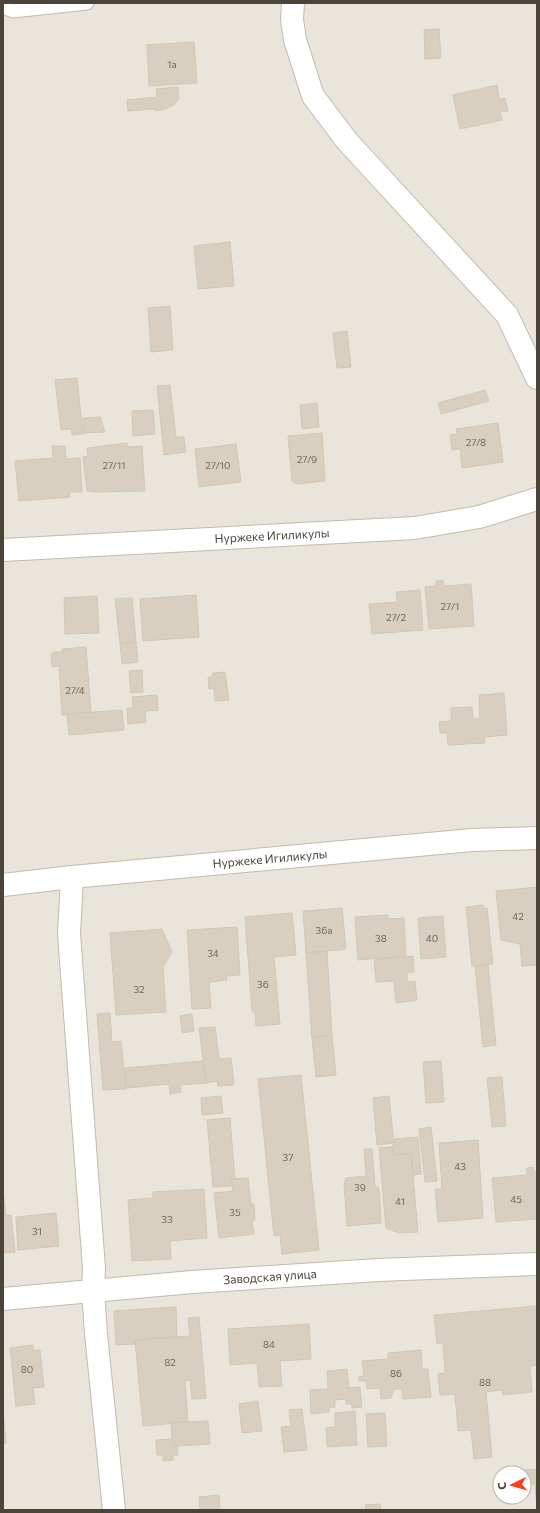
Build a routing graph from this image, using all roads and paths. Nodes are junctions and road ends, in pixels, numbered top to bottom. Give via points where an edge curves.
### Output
1 (87, 3) edge
2 (293, 3) edge
3 (3, 7) edge
4 (537, 378) edge
5 (537, 499) edge
6 (3, 550) edge
7 (537, 838) edge
8 (72, 877) junction
9 (3, 885) edge
10 (537, 1264) edge
11 (93, 1291) junction
12 (3, 1299) edge
13 (114, 1510) edge

1 - 3 lane via 13,11
2 - 4 street via 295,40 313,96 348,141 508,315
5 - 6 street, Нуржеке Игиликулы via 478,516 415,528
7 - 8 street, Нуржеке Игиликулы via 472,840
8 - 9 street, Нуржеке Игиликулы
8 - 11 street via 69,934 94,1268
10 - 11 street, Заводская улица via 378,1270
11 - 12 street, Заводская улица
11 - 13 street

